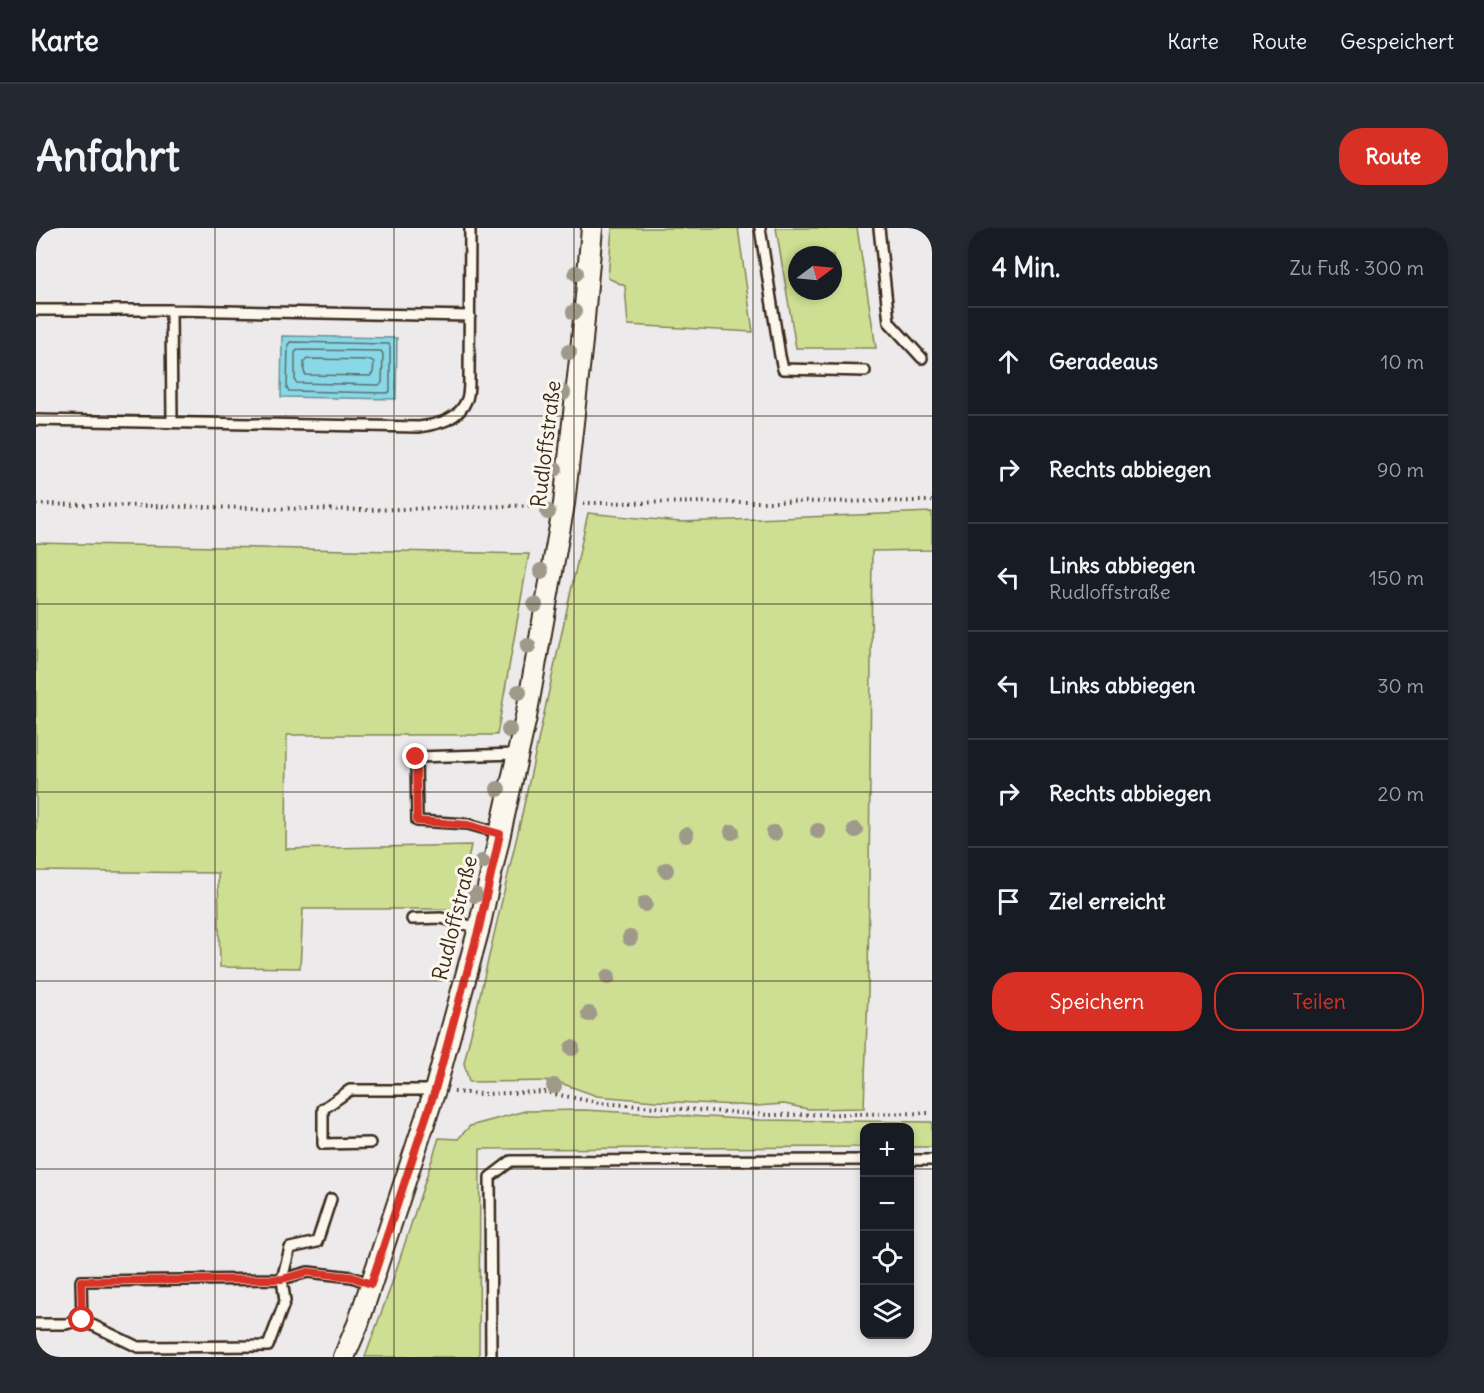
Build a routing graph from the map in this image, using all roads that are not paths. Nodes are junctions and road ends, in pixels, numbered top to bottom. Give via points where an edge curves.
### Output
1 (470, 228) edge
2 (592, 228) edge
3 (760, 228) edge
4 (879, 228) edge
5 (36, 310) edge
6 (171, 310) junction
7 (470, 315) junction
8 (922, 358) dead end
9 (865, 371) dead end
10 (36, 420) edge
11 (172, 422) junction
12 (518, 754) junction
13 (500, 834) junction
14 (412, 919) dead end
15 (479, 928) junction
16 (435, 1090) junction
17 (370, 1143) dead end
18 (860, 1160) edge
19 (914, 1160) edge
20 (932, 1160) edge
21 (332, 1199) dead end
22 (282, 1279) junction
23 (371, 1284) junction
24 (82, 1320) junction
25 (36, 1324) edge
26 (344, 1357) edge
27 (491, 1357) edge

1 - 7 lane
2 - 12 street, Rudloffstraße via 582,341
3 - 9 lane via 783,369
4 - 8 lane via 890,322
5 - 6 lane
6 - 7 lane
6 - 11 lane
7 - 11 lane via 468,398 457,414 441,424 418,427
10 - 11 lane
12 - 13 street, Rudloffstraße
12 - 13 lane via 416,757 417,821 468,825
13 - 15 street, Rudloffstraße
14 - 15 lane via 441,918
15 - 16 street, Rudloffstraße
16 - 17 lane via 350,1090 323,1109 323,1144
16 - 23 street, Rudloffstraße
18 - 27 lane via 511,1161 490,1177
19 - 20 lane
21 - 22 lane via 317,1242 290,1248
22 - 23 lane via 308,1272 352,1277
22 - 24 lane via 81,1281
22 - 24 lane via 285,1301 268,1346 138,1347
23 - 26 street, Rudloffstraße
24 - 25 lane

